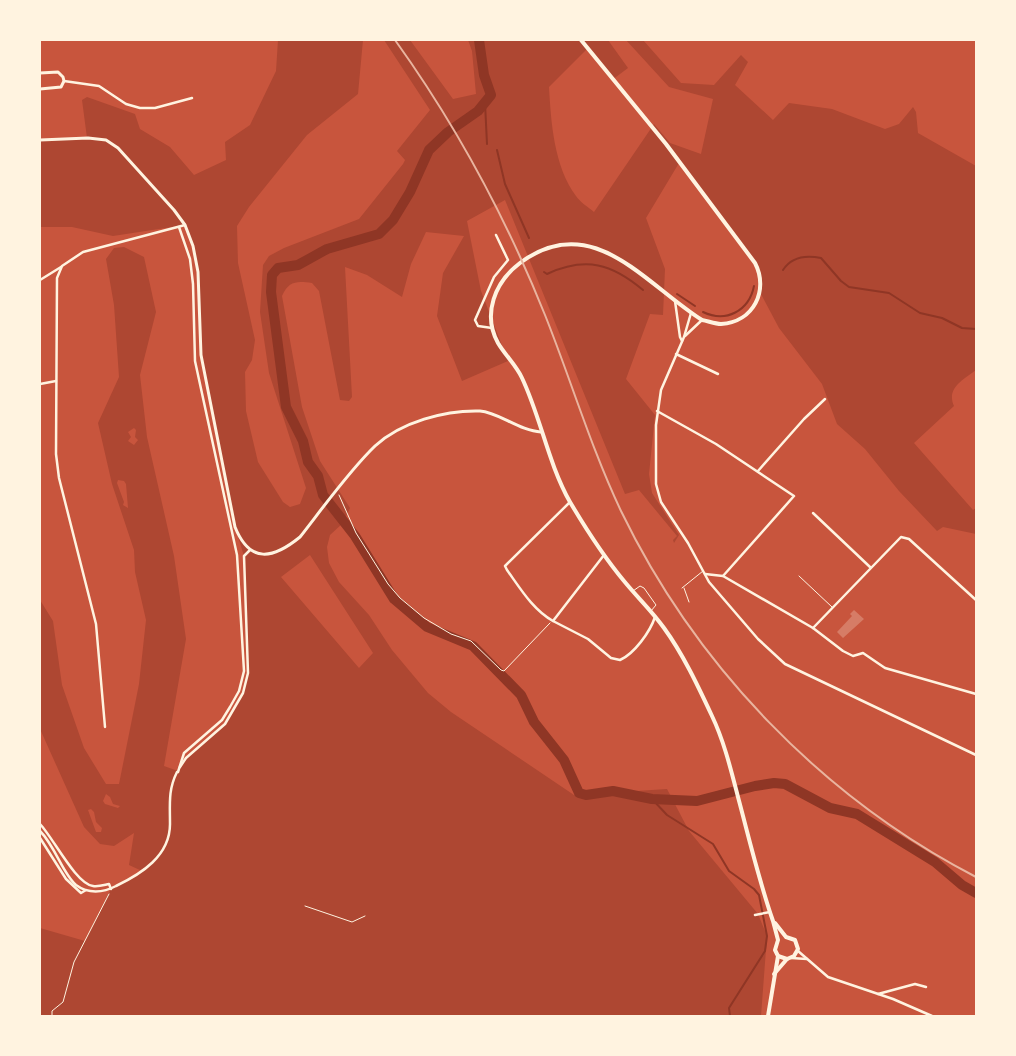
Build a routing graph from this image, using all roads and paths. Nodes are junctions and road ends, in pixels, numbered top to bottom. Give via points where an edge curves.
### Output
1 (581, 40) edge
2 (40, 74) edge
3 (64, 81) junction
4 (40, 89) edge
5 (192, 98) dead end
6 (40, 140) edge
7 (185, 225) junction
8 (179, 227) junction
9 (496, 235) dead end
10 (62, 266) junction
11 (40, 280) edge
12 (674, 301) junction
13 (692, 313) junction
14 (702, 320) junction
15 (492, 328) junction
16 (684, 338) junction
17 (682, 341) junction
18 (676, 354) junction
19 (718, 374) dead end
20 (56, 381) junction
21 (40, 384) edge
22 (825, 399) dead end
23 (657, 411) junction
24 (541, 432) junction
25 (758, 471) junction
26 (336, 492) junction
27 (570, 502) junction
28 (813, 513) dead end
29 (250, 550) junction
30 (605, 554) junction
31 (870, 567) junction
32 (704, 573) junction
33 (724, 576) junction
34 (798, 576) dead end
35 (632, 591) junction
36 (976, 600) edge
37 (689, 602) dead end
38 (832, 607) junction
39 (650, 612) junction
40 (655, 617) junction
41 (552, 620) junction
42 (813, 628) junction
43 (976, 694) edge
44 (105, 727) dead end
45 (976, 755) edge
46 (178, 772) junction
47 (40, 824) edge
48 (40, 831) edge
49 (40, 838) edge
50 (111, 889) junction
51 (86, 890) junction
52 (305, 906) dead end
53 (768, 912) junction
54 (755, 915) dead end
55 (365, 916) dead end
56 (773, 921) junction
57 (786, 936) junction
58 (778, 940) junction
59 (797, 950) junction
60 (778, 956) junction
61 (789, 959) junction
62 (809, 959) junction
63 (774, 974) junction
64 (926, 987) dead end
65 (876, 994) junction
66 (52, 1016) edge
67 (768, 1016) edge
68 (932, 1016) edge

1 - 14 main road via 666,144 759,271 761,294 746,314 720,324
2 - 3 street via 58,72
3 - 4 street via 61,87
3 - 5 street via 99,86 126,104 140,108 155,108
6 - 7 street via 106,140 118,148 154,186
7 - 8 street
7 - 29 street via 198,272 202,355 235,527 241,542
8 - 10 street via 83,252
8 - 46 street via 187,246 193,284 195,361 237,555 244,671 239,690 222,720 184,753
9 - 15 street via 508,260 494,277 475,320 478,326
10 - 11 street
10 - 20 street via 57,278
12 - 13 main road
12 - 15 main road via 609,252 576,245 554,247 526,258 501,282 492,304
12 - 17 street
13 - 14 main road
13 - 16 street
14 - 16 street
15 - 24 main road via 522,377
16 - 17 street
17 - 18 street
18 - 19 street
18 - 23 street via 661,390
20 - 21 street
20 - 44 street via 59,478 96,624
22 - 25 street
23 - 25 street
23 - 32 street via 657,493
24 - 26 street via 532,432 482,411 441,415 406,425 375,446
24 - 27 main road
25 - 33 street via 794,496
26 - 29 street via 300,538 286,549 259,555
26 - 41 path via 346,506 356,533 400,598 450,634 471,641 501,670 513,664
27 - 30 main road
27 - 41 street via 505,566 529,600
28 - 31 street
29 - 46 street via 244,556 248,673 243,693 225,724 186,758
30 - 35 main road
30 - 41 street
31 - 36 street via 898,539 907,537
31 - 38 street
32 - 33 street
32 - 37 lane via 683,588
32 - 45 street via 758,639 785,664
33 - 42 street
34 - 38 lane
35 - 39 main road
35 - 39 lane via 640,586 644,588 656,605
38 - 42 street
39 - 40 main road
40 - 41 street via 648,632 629,655 620,660 611,658 588,639
40 - 53 main road via 667,632 714,719 735,783
42 - 43 street via 853,656 863,653 885,668
46 - 50 street via 170,785 170,826 166,844 158,858
47 - 50 street via 75,876 92,886 109,884
48 - 51 street via 70,878
49 - 51 street via 66,879 81,893
50 - 51 street
50 - 66 path via 74,962 63,1002 52,1011
52 - 55 path via 352,922
53 - 54 street
53 - 56 main road
56 - 57 main road
56 - 58 main road
57 - 58 main road
57 - 59 main road via 795,940
58 - 60 main road via 775,950
59 - 61 main road
59 - 62 street
60 - 61 main road
60 - 63 main road
61 - 62 street
61 - 63 main road
62 - 65 street via 828,977
63 - 67 main road
64 - 65 street via 914,984
65 - 68 street

